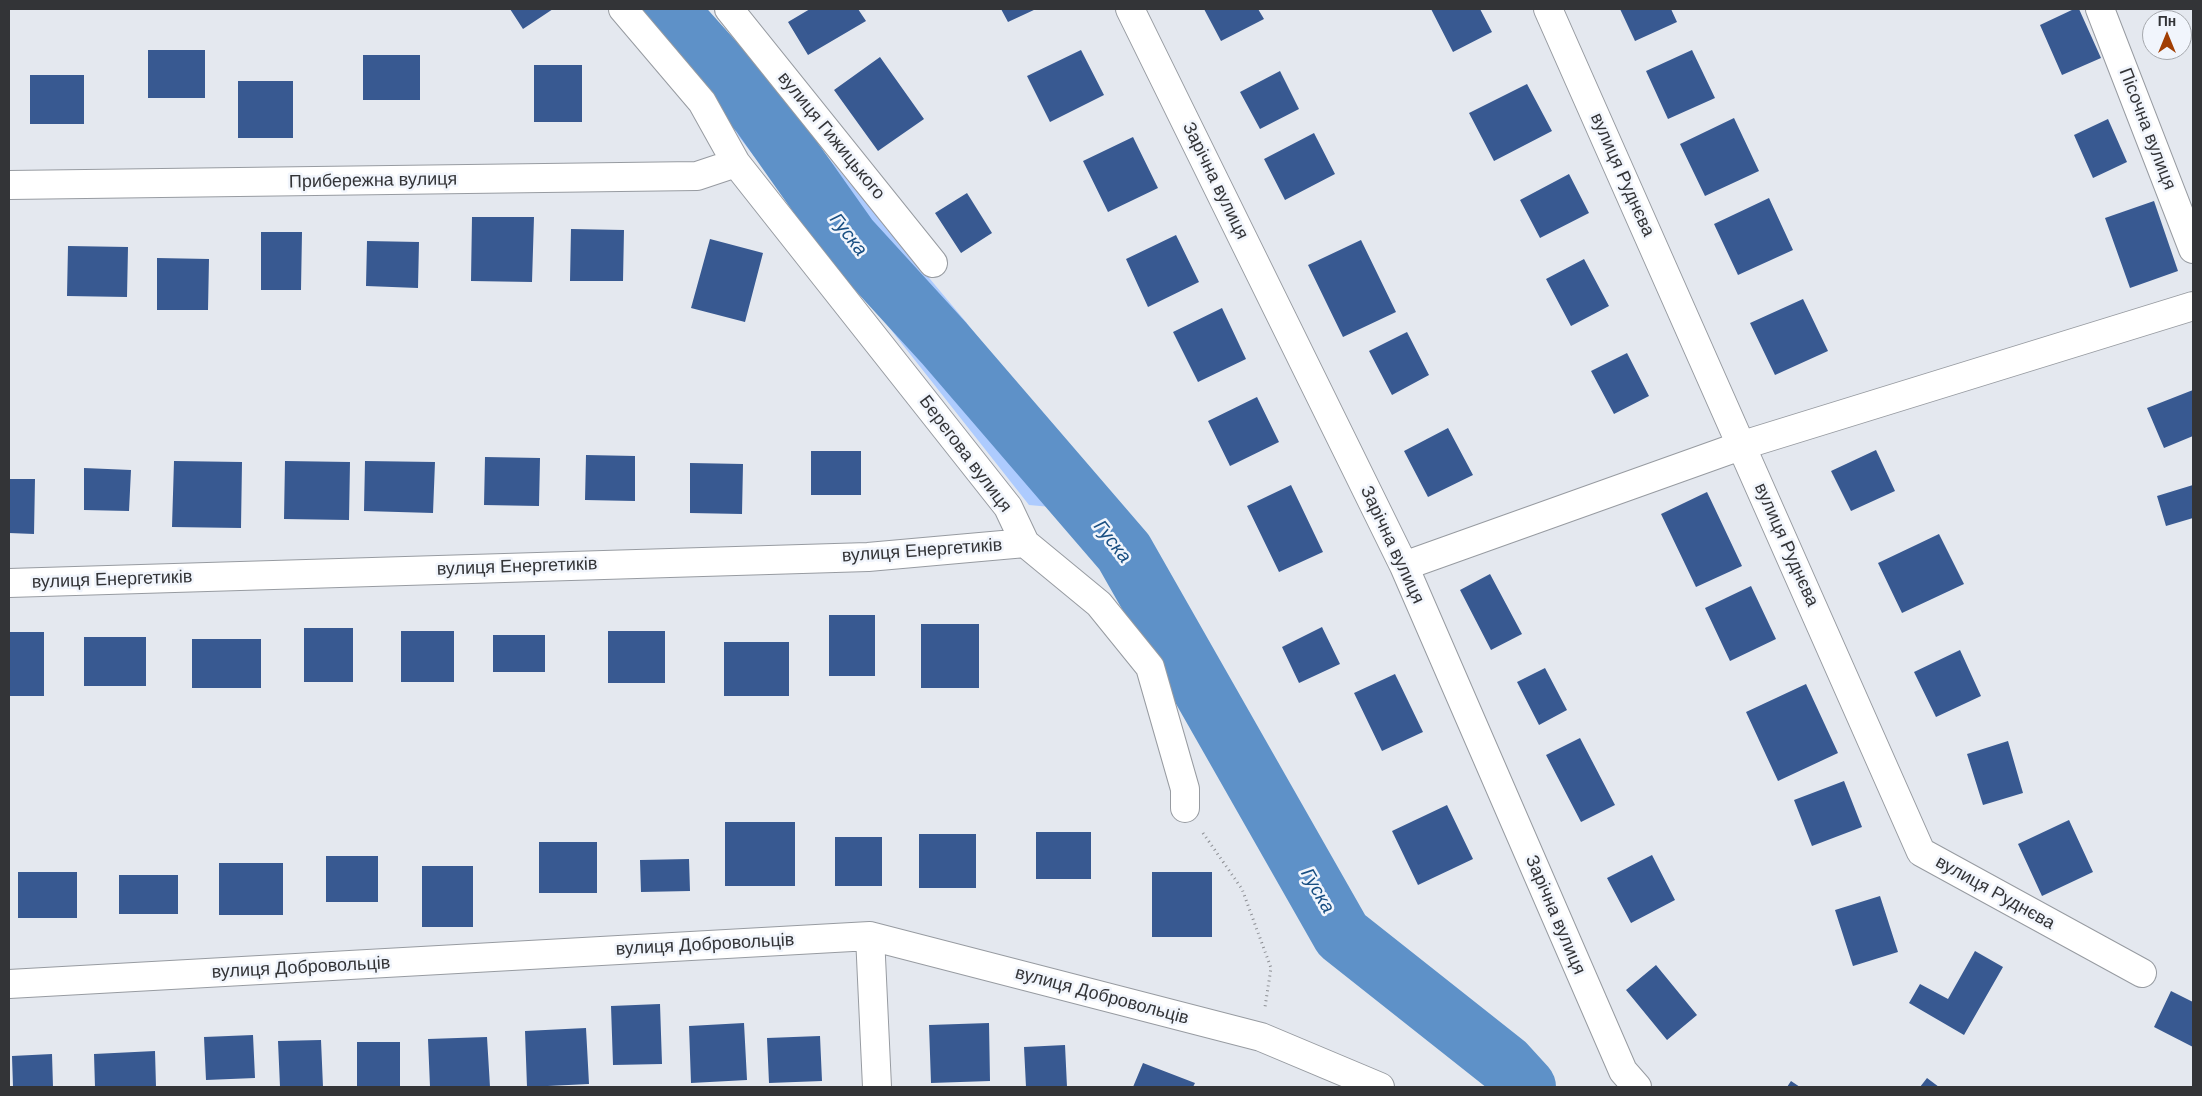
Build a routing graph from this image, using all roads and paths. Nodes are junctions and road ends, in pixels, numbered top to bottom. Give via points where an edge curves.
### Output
1 (623, 9) edge
2 (730, 9) edge
3 (1130, 9) edge
4 (1548, 9) edge
5 (2100, 9) edge
6 (736, 163) junction
7 (9, 186) edge
8 (2193, 249) edge
9 (933, 263) dead end
10 (2193, 306) edge
11 (1743, 445) junction
12 (1025, 543) junction
13 (1404, 566) junction
14 (9, 583) edge
15 (1185, 808) joint
16 (870, 936) junction
17 (2142, 973) dead end
18 (9, 984) edge
19 (1261, 1037) junction
20 (877, 1087) edge
21 (1380, 1087) edge
22 (1637, 1087) edge

1 - 6 street, Берегова вулиця via 702,102
2 - 9 street, вулиця Гижицького
3 - 13 street, Зарічна вулиця
4 - 11 street, вулиця Руднєва
5 - 8 street, Пісочна вулиця
6 - 7 street, Прибережна вулиця via 697,176
6 - 12 street, Берегова вулиця via 1008,507
10 - 11 street
11 - 13 street
11 - 17 street, вулиця Руднєва via 1921,852
12 - 14 street, вулиця Енергетиків via 868,557
12 - 15 street, Берегова вулиця via 1099,604 1150,667 1185,790
13 - 22 street, Зарічна вулиця via 1622,1072
15 - 19 path via 1242,889 1271,968
16 - 18 street, вулиця Добровольців
16 - 19 street, вулиця Добровольців
16 - 20 street
19 - 21 street, вулиця Добровольців

